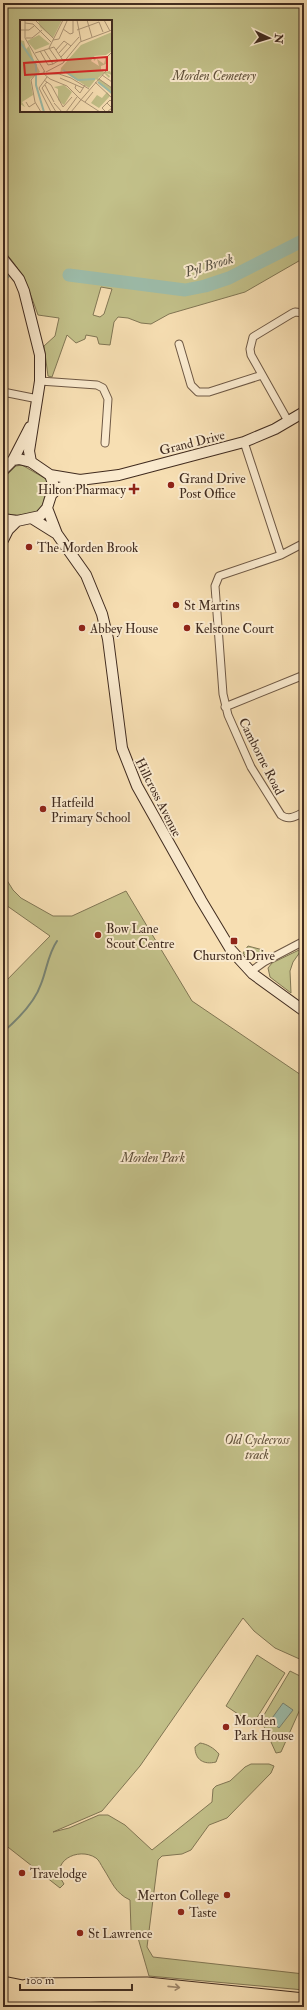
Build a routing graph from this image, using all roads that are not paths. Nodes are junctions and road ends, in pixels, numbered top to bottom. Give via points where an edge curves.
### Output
1 (4, 260) edge
2 (304, 313) edge
3 (179, 344) dead end
4 (262, 375) junction
5 (40, 381) junction
6 (3, 392) edge
7 (38, 399) junction
8 (304, 412) edge
9 (288, 421) junction
10 (32, 423) junction
11 (244, 442) junction
12 (105, 443) dead end
13 (13, 460) junction
14 (31, 462) junction
15 (3, 470) edge
16 (50, 475) junction
17 (80, 480) junction
18 (52, 494) junction
19 (47, 508) junction
20 (3, 519) edge
21 (34, 519) junction
22 (17, 521) junction
23 (57, 534) junction
24 (3, 540) edge
25 (304, 543) edge
26 (280, 555) junction
27 (304, 675) edge
28 (225, 707) junction
29 (304, 812) edge
30 (304, 941) edge
31 (250, 972) junction
32 (304, 1011) edge
33 (3, 1983) edge
34 (3, 1995) edge
35 (49, 1998) edge
36 (304, 2000) edge
37 (275, 2007) edge

1 - 5 street via 19,279 29,308 41,366
2 - 4 street via 295,312 253,338 251,354
3 - 4 street via 191,385 198,392 209,392
4 - 9 street
5 - 7 street
5 - 12 street via 97,385 103,388 108,399
6 - 7 street
7 - 10 street
8 - 9 street, Grand Drive
9 - 11 street, Grand Drive
10 - 13 street
10 - 14 street via 29,451
11 - 17 street, Grand Drive via 119,475
11 - 26 street
13 - 14 street
13 - 15 street
14 - 16 street
16 - 17 street, Grand Drive
16 - 18 street via 54,486
17 - 18 street, Grand Drive via 57,489
18 - 19 street
19 - 21 street via 44,514
19 - 23 street, Hillcross Avenue
20 - 22 street
21 - 22 street
21 - 23 street, Hillcross Avenue
22 - 24 street
23 - 31 street, Hillcross Avenue via 86,575 98,599 108,639 122,748 132,776 217,927
25 - 26 street
26 - 28 street, Camborne Road via 220,576 214,586
27 - 28 street
28 - 29 street, Camborne Road via 246,757 279,813 288,819
30 - 31 street
31 - 32 street, Hillcross Avenue
33 - 35 highway via 23,1987 31,1985
34 - 35 highway via 27,1999
35 -> 36 highway via 147,1984
35 - 37 highway via 101,1995 165,1996

